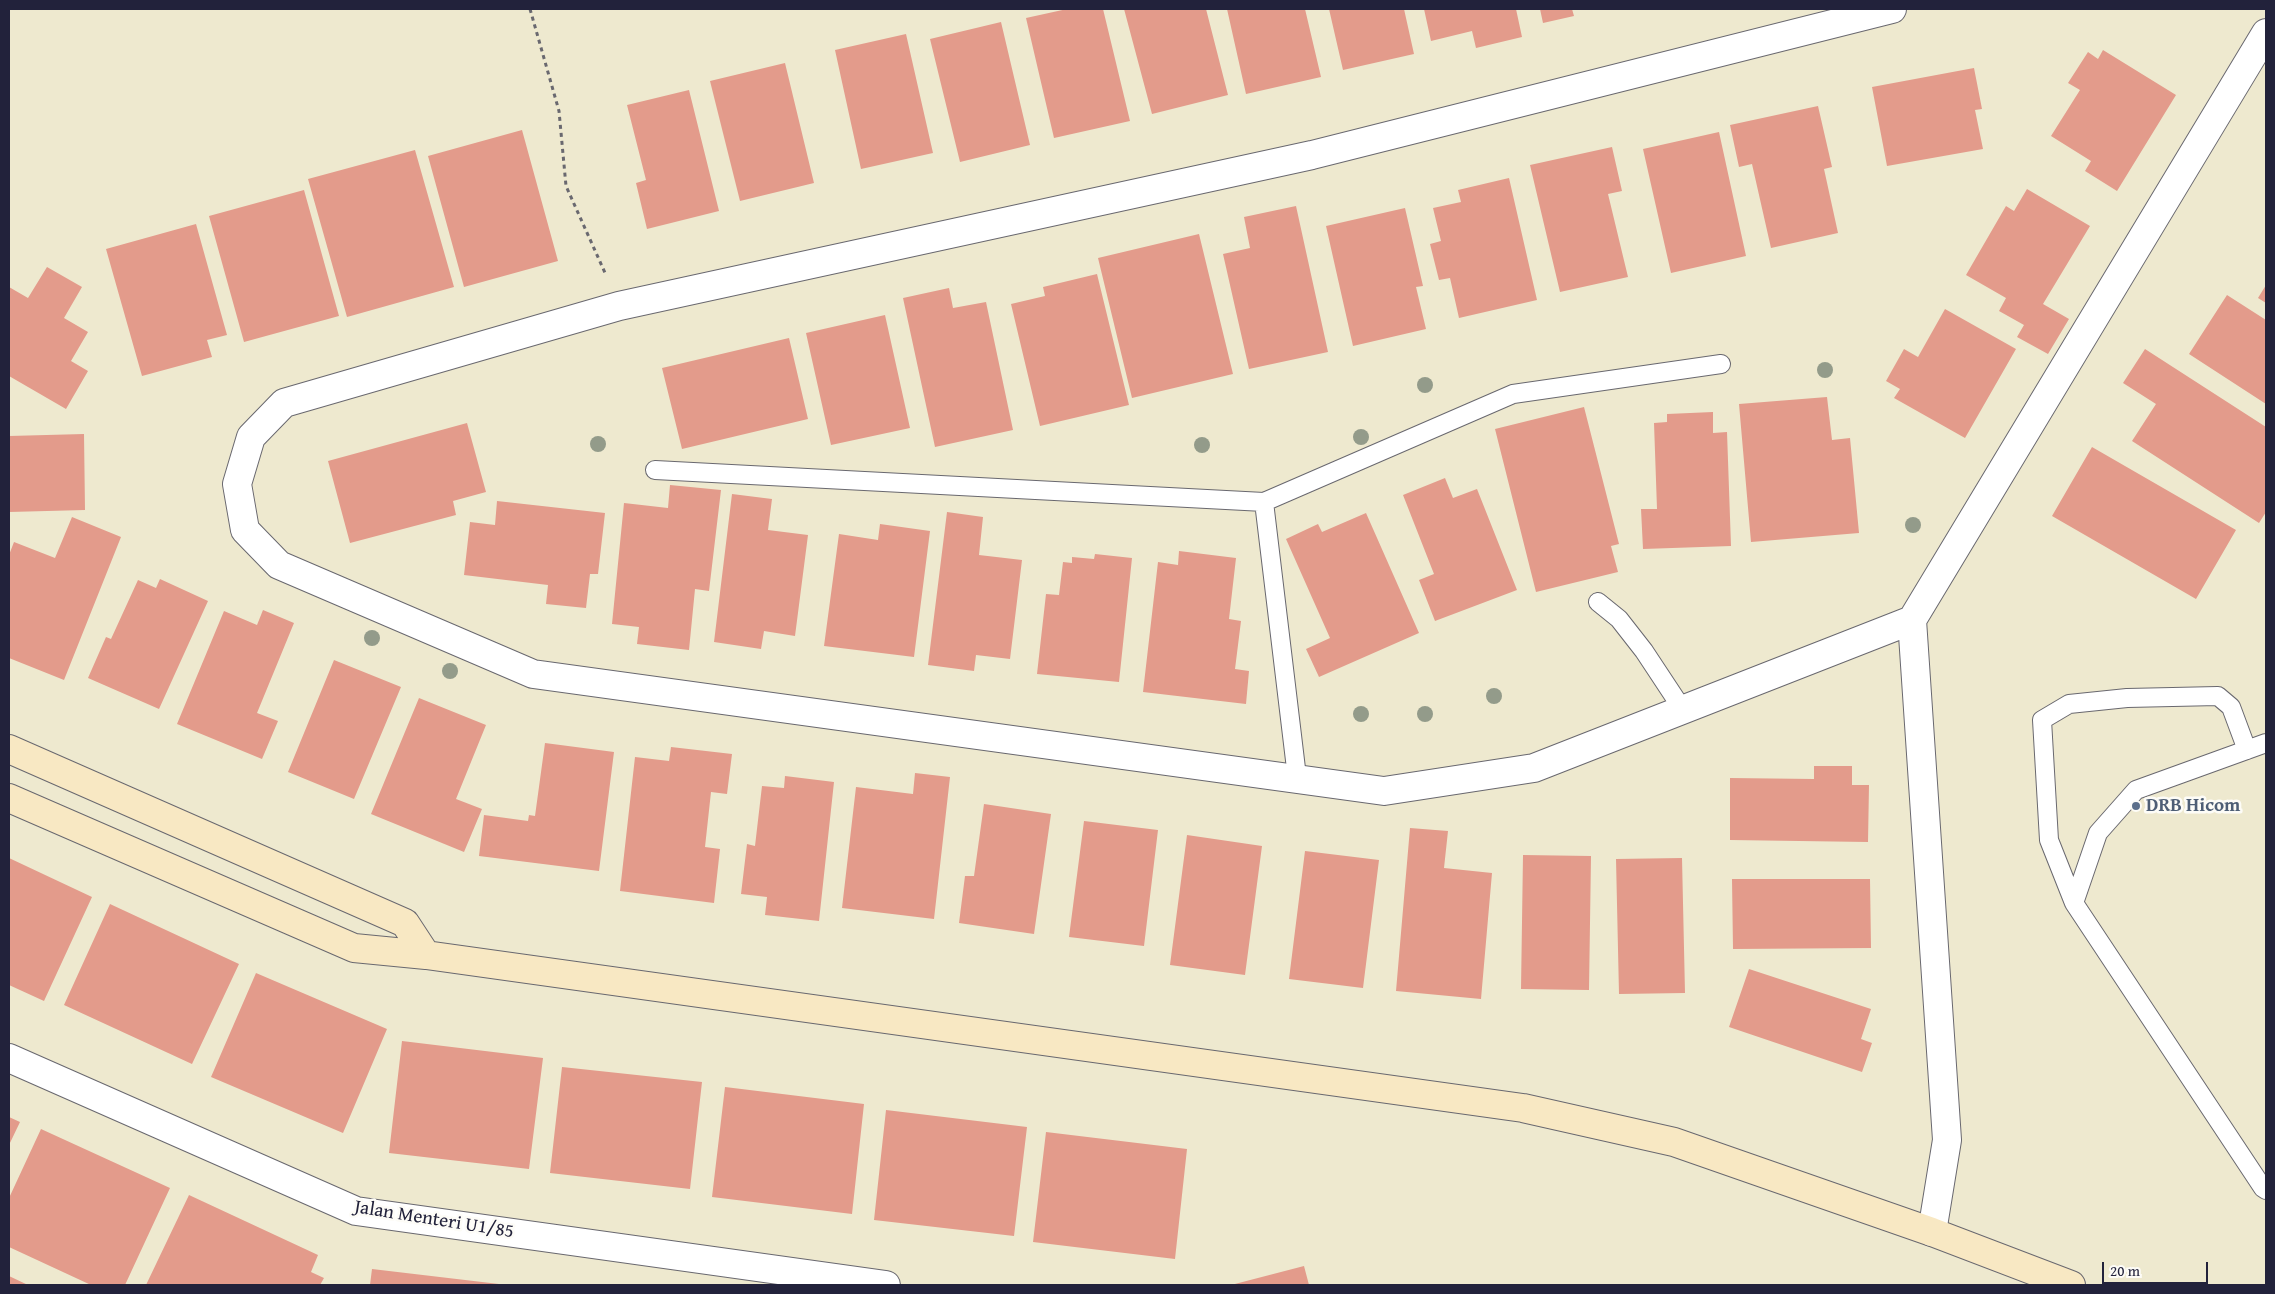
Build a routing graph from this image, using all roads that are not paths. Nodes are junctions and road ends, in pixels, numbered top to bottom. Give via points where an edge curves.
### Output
1 (1892, 9) edge
2 (2266, 33) edge
3 (1721, 364) dead end
4 (655, 470) dead end
5 (1264, 502) junction
6 (1598, 602) dead end
7 (1912, 620) junction
8 (1682, 710) junction
9 (2266, 744) edge
10 (9, 749) edge
11 (2247, 750) junction
12 (1297, 777) junction
13 (9, 798) edge
14 (2074, 904) junction
15 (426, 955) junction
16 (9, 1058) edge
17 (2266, 1190) edge
18 (1932, 1232) junction
19 (1992, 1256) junction
20 (886, 1285) edge
21 (2020, 1285) edge
22 (2071, 1285) edge

1 - 12 street via 1312,155 619,306 284,403 251,437 237,484 245,530 279,565 533,674
2 - 7 street
3 - 5 lane via 1513,394
4 - 5 lane
5 - 12 lane
6 - 8 lane via 1619,619
7 - 8 street
7 - 18 street via 1947,1140
8 - 12 street via 1534,768 1384,791
9 - 11 lane
10 - 15 street via 405,923
11 - 14 lane via 2136,790 2098,833
11 - 14 lane via 2231,708 2218,696 2127,698 2069,704 2042,720 2049,840
13 - 15 street via 354,948
14 - 17 lane
15 - 18 street via 1523,1108 1674,1142
16 - 20 street, Jalan Menteri U1/85 via 356,1211
18 - 19 street
19 - 21 street
19 - 22 street

